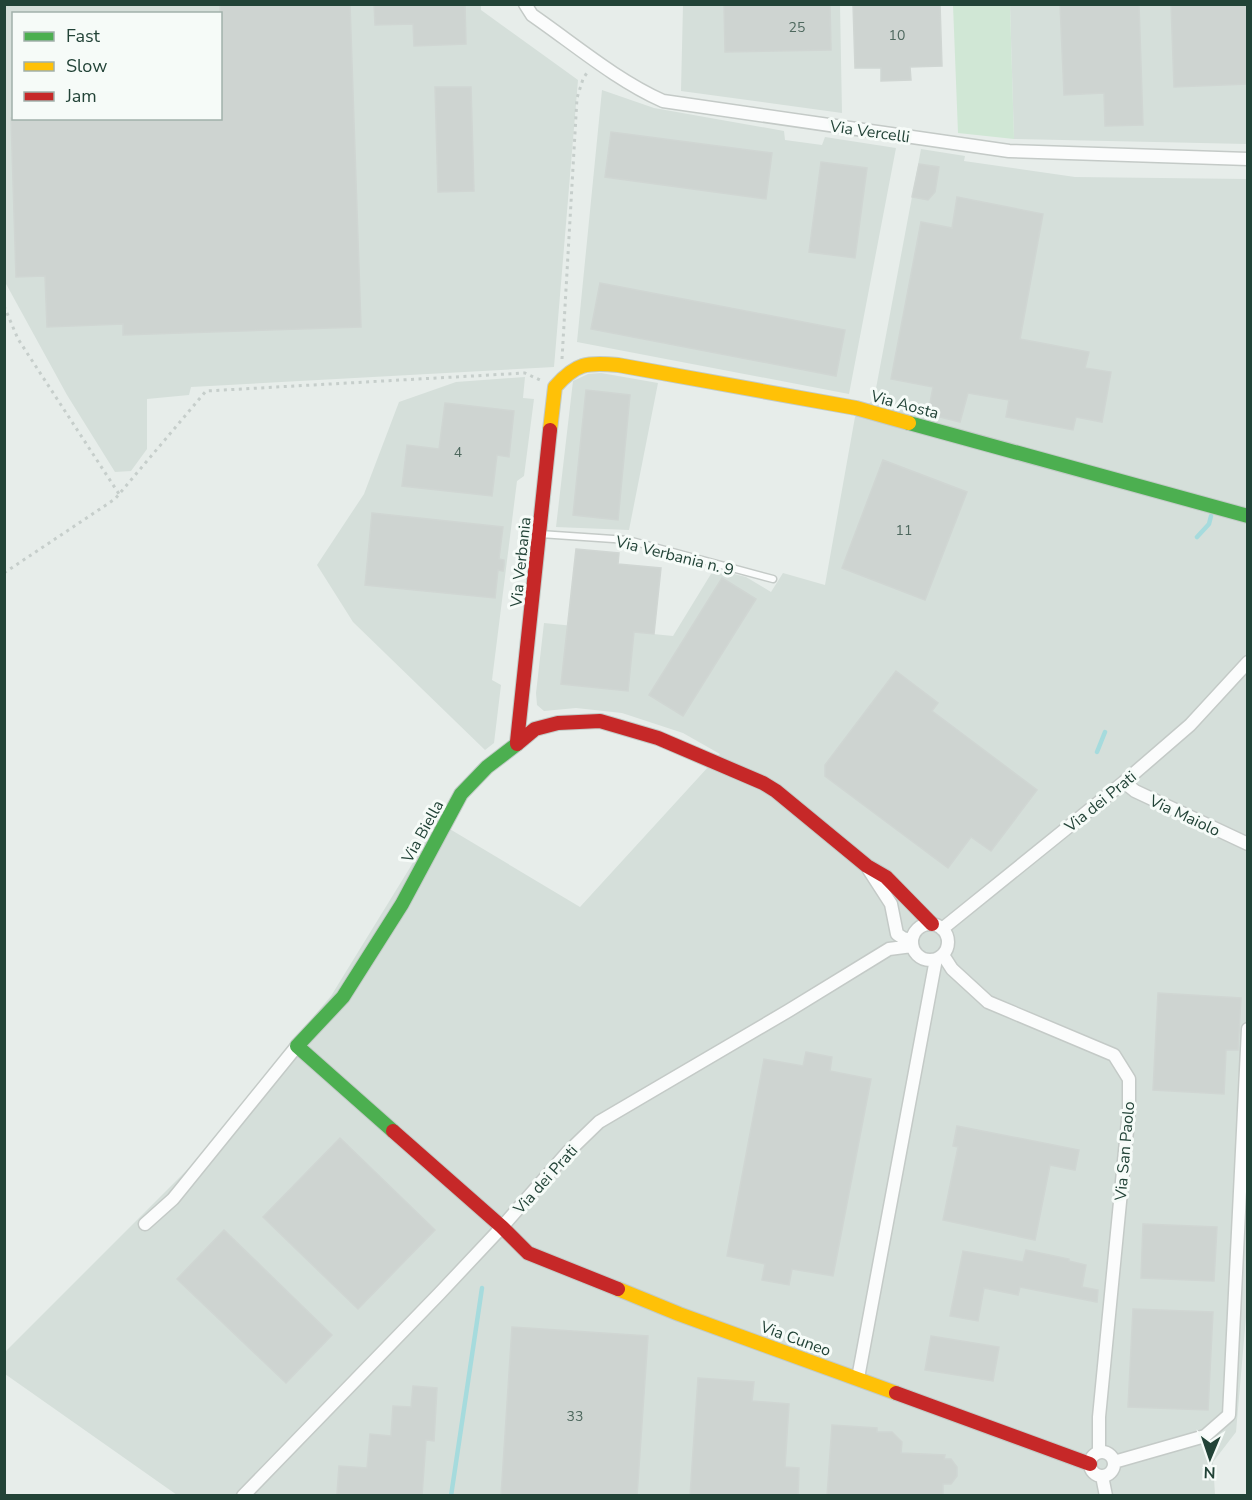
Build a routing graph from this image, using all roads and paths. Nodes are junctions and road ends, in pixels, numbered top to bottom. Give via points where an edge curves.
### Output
1 (525, 4) edge
2 (596, 60) junction
3 (1248, 159) edge
4 (4, 306) edge
5 (570, 369) junction
6 (555, 387) junction
7 (119, 494) junction
8 (1248, 516) edge
9 (540, 534) junction
10 (4, 573) edge
11 (773, 579) dead end
12 (1248, 662) edge
13 (517, 742) junction
14 (1124, 783) junction
15 (1248, 844) edge
16 (867, 866) junction
17 (937, 927) junction
18 (911, 943) junction
19 (939, 957) junction
20 (1248, 1029) edge
21 (297, 1046) junction
22 (146, 1224) dead end
23 (502, 1227) junction
24 (858, 1378) junction
25 (1099, 1452) junction
26 (1114, 1462) junction
27 (1090, 1464) junction
28 (1102, 1476) junction
29 (243, 1496) edge
30 (1106, 1496) edge

1 - 2 street, Via Vercelli via 532,15
2 - 3 street, Via Vercelli via 642,92 663,101 1009,151
2 - 5 path via 583,79 577,98 562,359
4 - 7 path via 18,339
5 - 6 street
5 - 8 street, Via Aosta via 591,362 618,365 856,408
6 - 7 path via 525,373 206,391
6 - 9 street, Via Verbania
7 - 10 path
9 - 11 lane, Via Verbania n. 9 via 628,540
9 - 13 street, Via Verbania
12 - 14 street, Via dei Prati via 1190,725
13 - 16 street, Via Biella via 535,729 558,723 600,721 658,738 763,783
13 - 21 street, Via Biella via 461,794 402,904 343,997
14 - 15 street, Via Maiolo
14 - 17 street, Via dei Prati
16 - 17 street, Via Biella via 886,877
16 - 18 street, Via Biella via 891,904 897,934
17 - 18 street via 921,926
17 - 19 street via 948,939
18 - 19 street via 914,952 924,960
18 - 23 street, Via dei Prati via 889,949 599,1122
19 - 24 street
19 - 25 street, Via San Paolo via 988,1002 1114,1055 1129,1079
20 - 26 street via 1228,1415 1205,1436
21 - 22 street via 173,1199
21 - 23 street
23 - 24 street, Via Cuneo via 528,1253 680,1314
23 - 29 street, Via dei Prati
24 - 27 street, Via Cuneo
25 - 26 street via 1107,1453
25 - 27 street via 1092,1456
26 - 28 street via 1112,1470
27 - 28 street via 1095,1474
28 - 30 street

